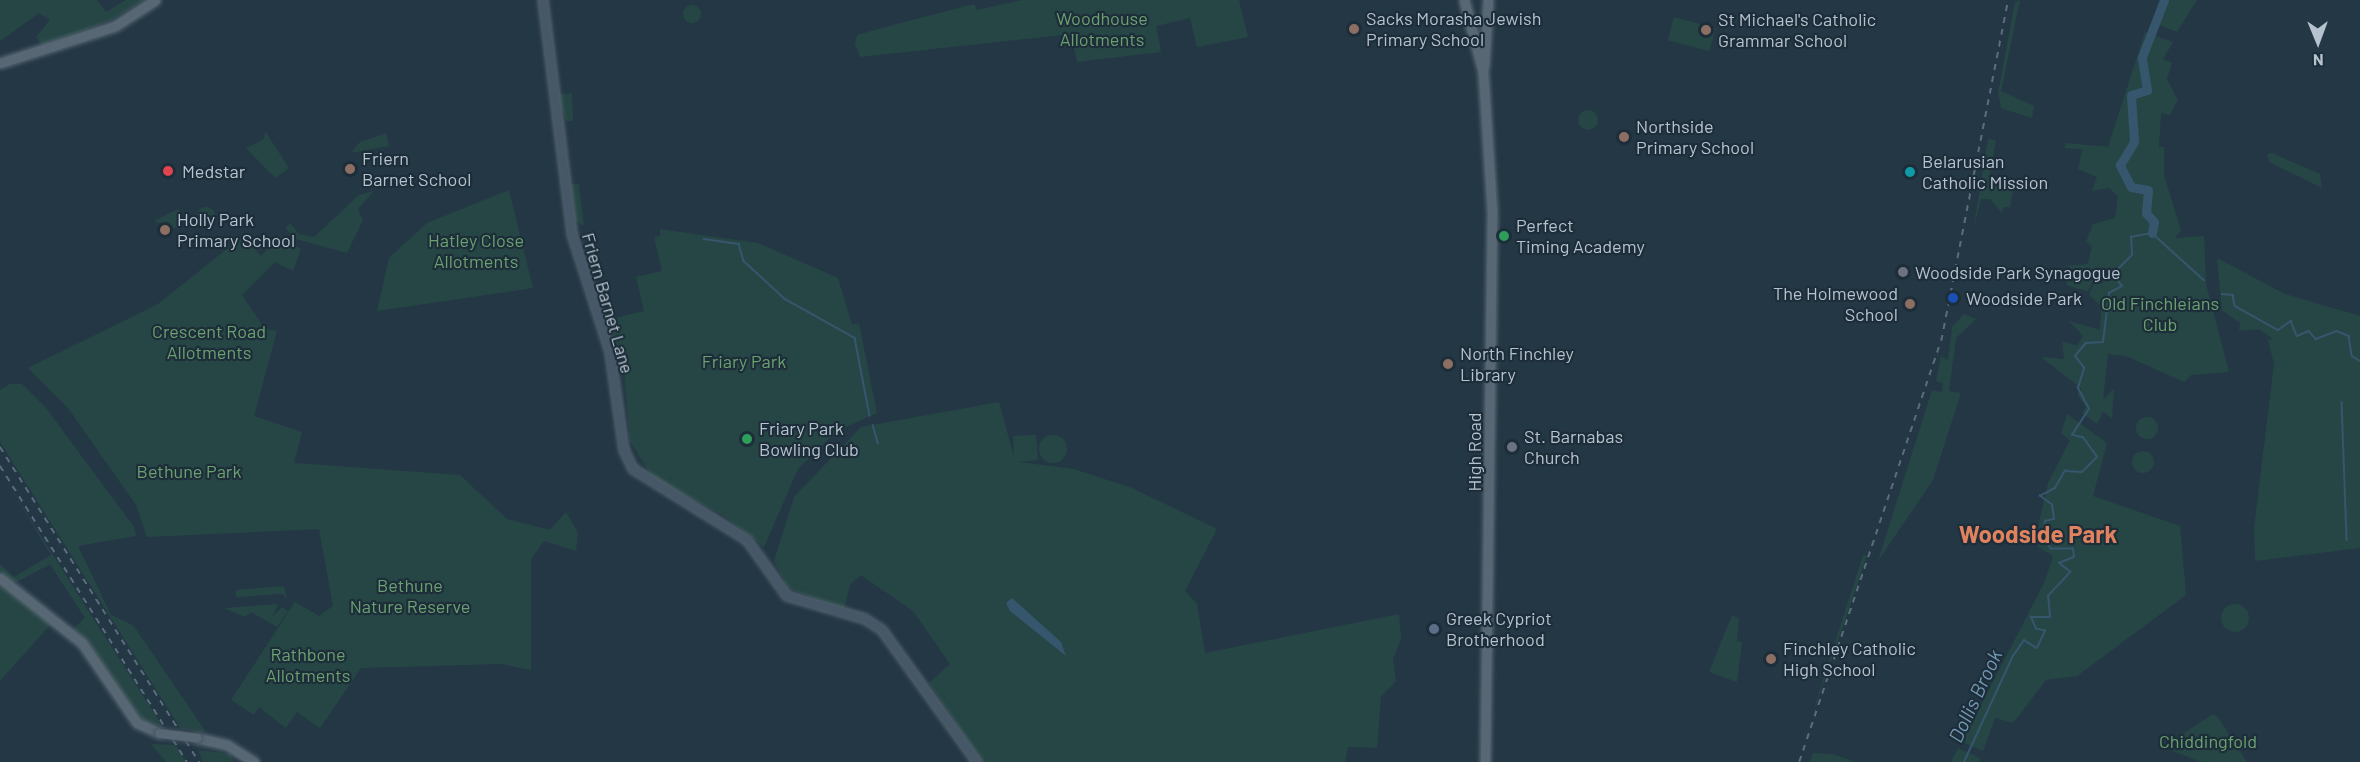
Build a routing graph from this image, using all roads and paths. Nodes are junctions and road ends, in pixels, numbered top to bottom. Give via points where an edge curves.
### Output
1 (155, 0) edge
2 (543, 0) edge
3 (1464, 0) edge
4 (1488, 0) edge
5 (1486, 30) junction
6 (1473, 34) junction
7 (0, 63) edge
8 (1484, 72) junction
9 (0, 578) edge
10 (254, 762) edge
11 (977, 762) edge
12 (1485, 762) edge

1 - 7 main road via 116,26
2 - 11 main road, Friern Barnet Lane via 572,234 610,352 624,450 633,469 747,540 787,596 865,619 882,630
3 - 6 main road, High Road
4 - 5 main road
5 - 6 main road
5 - 8 main road
6 - 8 main road, High Road
8 - 12 main road, High Road via 1493,254
9 - 10 main road, bridge via 82,643 137,723 159,733 227,745

